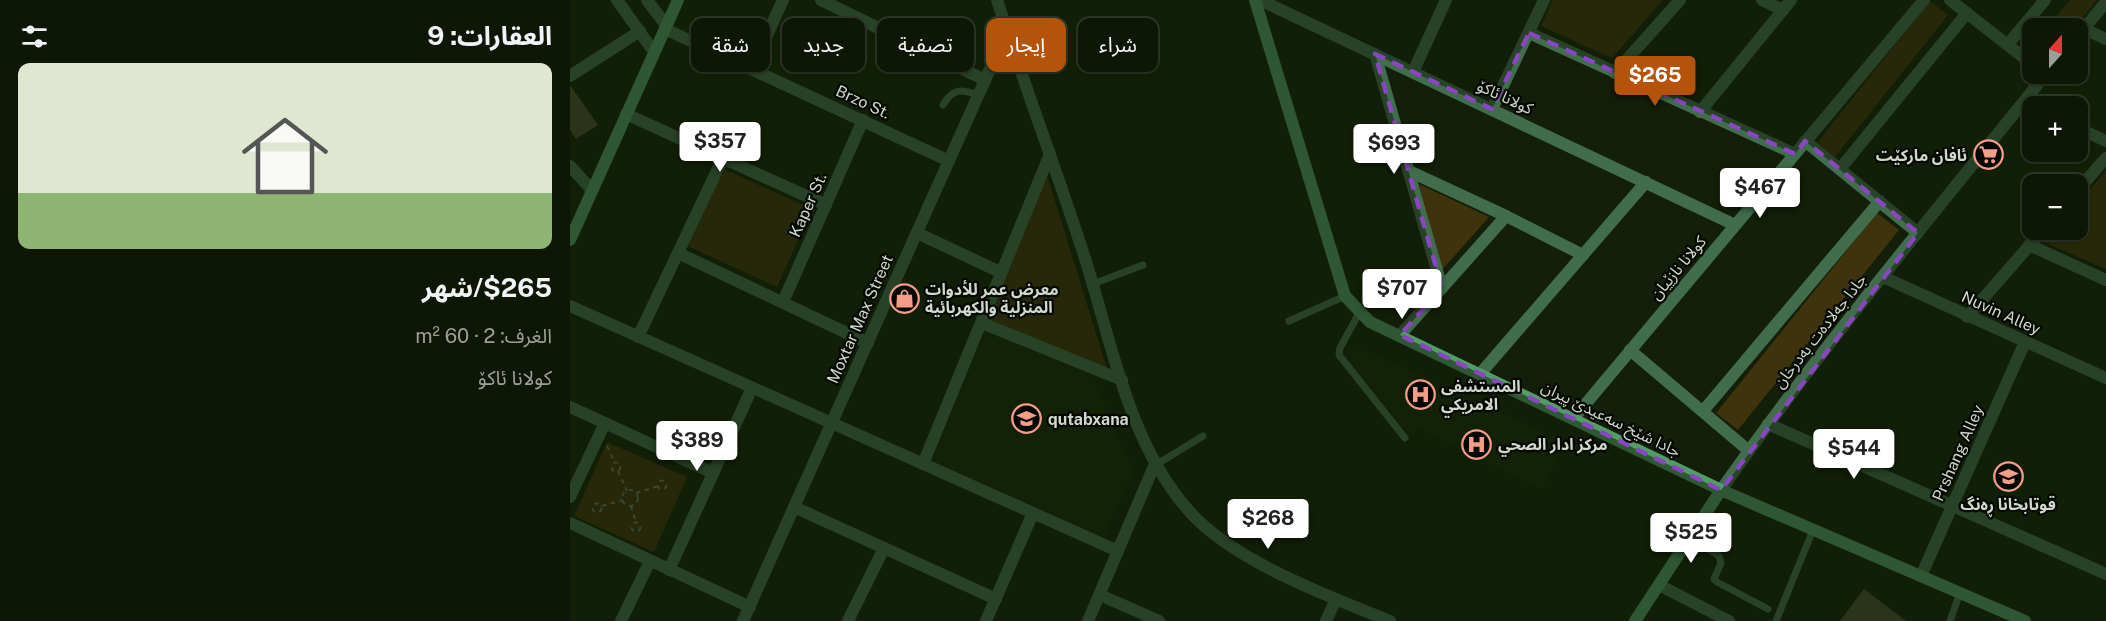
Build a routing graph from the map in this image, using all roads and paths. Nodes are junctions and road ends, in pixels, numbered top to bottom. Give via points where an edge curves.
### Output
1 (617, 0) edge
2 (647, 0) edge
3 (678, 0) edge
4 (783, 0) edge
5 (821, 0) edge
6 (997, 0) edge
7 (1256, 0) edge
8 (1260, 0) edge
9 (1446, 0) edge
10 (1545, 0) edge
11 (1680, 0) edge
12 (1762, 0) edge
13 (1924, 0) edge
14 (1950, 0) edge
15 (2045, 0) edge
16 (2106, 2) edge
17 (1787, 5) edge
18 (1967, 13) junction
19 (1003, 18) edge
20 (2088, 24) edge
21 (666, 27) junction
22 (770, 29) edge
23 (640, 31) junction
24 (1529, 33) junction
25 (2088, 35) edge
26 (691, 39) edge
27 (2106, 39) edge
28 (2008, 44) junction
29 (654, 52) junction
30 (1375, 54) junction
31 (2022, 56) edge
32 (761, 72) edge
33 (989, 72) edge
34 (1021, 72) edge
35 (1413, 72) junction
36 (1615, 73) junction
37 (570, 76) edge
38 (985, 80) junction
39 (978, 95) junction
40 (943, 105) dead end
41 (1492, 109) junction
42 (1700, 111) junction
43 (2022, 112) edge
44 (626, 114) junction
45 (863, 120) junction
46 (2088, 133) edge
47 (1805, 141) junction
48 (2106, 141) edge
49 (1050, 154) junction
50 (1795, 154) junction
51 (723, 158) junction
52 (2106, 158) edge
53 (949, 161) junction
54 (570, 166) edge
55 (1840, 169) junction
56 (1409, 171) junction
57 (2088, 179) edge
58 (1646, 182) junction
59 (592, 190) junction
60 (1880, 201) junction
61 (826, 205) junction
62 (1506, 216) junction
63 (1735, 225) junction
64 (1918, 233) junction
65 (916, 234) junction
66 (570, 240) edge
67 (2034, 240) edge
68 (2029, 245) junction
69 (678, 253) junction
70 (1584, 255) junction
71 (1143, 265) dead end
72 (1000, 272) junction
73 (1882, 277) junction
74 (2106, 280) edge
75 (1093, 284) junction
76 (1442, 288) junction
77 (1345, 296) junction
78 (783, 302) junction
79 (570, 306) edge
80 (1359, 313) junction
81 (1967, 316) junction
82 (1289, 321) dead end
83 (982, 323) junction
84 (1400, 335) junction
85 (638, 337) junction
86 (2025, 342) junction
87 (868, 343) junction
88 (1630, 350) junction
89 (1480, 375) junction
90 (2106, 378) edge
91 (1122, 380) junction
92 (752, 388) junction
93 (570, 407) edge
94 (1703, 411) junction
95 (1573, 419) junction
96 (605, 423) junction
97 (832, 423) junction
98 (1768, 424) junction
99 (1203, 436) dead end
100 (1405, 438) dead end
101 (1749, 451) junction
102 (923, 464) junction
103 (1154, 466) junction
104 (618, 471) dead end
105 (713, 472) junction
106 (658, 486) dead end
107 (1721, 490) junction
108 (627, 491) junction
109 (636, 493) junction
110 (570, 497) edge
111 (623, 500) junction
112 (631, 506) junction
113 (602, 507) dead end
114 (794, 507) junction
115 (1952, 507) junction
116 (1033, 513) junction
117 (570, 523) edge
118 (636, 523) dead end
119 (1813, 530) junction
120 (1690, 537) junction
121 (884, 548) junction
122 (1119, 551) junction
123 (650, 561) junction
124 (669, 570) junction
125 (2106, 574) edge
126 (1921, 576) junction
127 (1659, 585) junction
128 (1960, 593) junction
129 (1100, 595) junction
130 (996, 599) junction
131 (1336, 599) junction
132 (750, 607) junction
133 (1768, 609) dead end
134 (621, 621) edge
135 (742, 621) edge
136 (848, 621) edge
137 (986, 621) edge
138 (1088, 621) edge
139 (1159, 621) edge
140 (1326, 621) edge
141 (1390, 621) edge
142 (1635, 621) edge
143 (1729, 621) edge
144 (1776, 621) edge
145 (1950, 621) edge
146 (2025, 621) edge

1 - 23 street
2 - 21 street
3 - 21 street
4 - 22 street
5 - 38 street
6 - 19 street
7 - 77 street, جادا شێخ سەعیدێ پیران
8 - 30 street, کولانا ئاکۆ
9 - 35 street
10 - 24 street
11 - 36 street
12 - 17 street
13 - 47 street, کولانا نازێیان
14 - 18 street
15 - 28 street
16 - 20 street
17 - 42 street
18 - 28 street
18 - 55 street
21 - 26 street, Brzo St.
21 - 29 street
23 - 29 street
23 - 37 street
24 - 36 street
24 - 41 street
25 - 27 street
28 - 31 street
29 - 44 street
30 - 35 street, کولانا ئاکۆ
30 - 56 street
32 - 45 street, Brzo St.
33 - 38 street, Moxtar Max Street
34 - 49 street
35 - 41 street, کولانا ئاکۆ
36 - 42 street
38 - 39 street, Moxtar Max Street
39 - 40 lane via 962,89 955,91
39 - 53 street, Moxtar Max Street
41 - 58 street, کولانا ئاکۆ
42 - 50 street
43 - 64 street, جادا جەلادەت بەدرخان
44 - 51 street
44 - 59 street
45 - 53 street, Brzo St.
45 - 61 street, Kaper St.
46 - 48 street
47 - 50 street, کولانا نازێیان
47 - 55 street
49 - 72 street
49 - 75 street
50 - 63 street, کولانا نازێیان
51 - 61 street
51 - 69 street
52 - 57 street
53 - 65 street, Moxtar Max Street
54 - 59 street
55 - 60 street
56 - 62 street
56 - 76 street
58 - 63 street, کولانا ئاکۆ
58 - 70 street
59 - 66 street
60 - 64 street
60 - 94 street
61 - 78 street, Kaper St.
62 - 70 street
62 - 76 street
63 - 88 street, کولانا نازێیان
64 - 73 street, جادا جەلادەت بەدرخان
65 - 72 street
65 - 87 street, Moxtar Max Street
67 - 68 street
68 - 74 street
68 - 81 street
69 - 78 street
69 - 85 street
70 - 89 street
71 - 75 lane
72 - 83 street
73 - 81 street, Nuvin Alley
73 - 98 street, جادا جەلادەت بەدرخان
75 - 91 street
76 - 84 street
77 - 80 street, جادا شێخ سەعیدێ پیران
77 - 82 lane
78 - 87 street
79 - 85 street
80 - 84 street, جادا شێخ سەعیدێ پیران
80 - 100 lane via 1339,355
81 - 86 street, Nuvin Alley
83 - 91 street
83 - 102 street
84 - 89 street, جادا شێخ سەعیدێ پیران
85 - 92 street
86 - 90 street, Nuvin Alley
86 - 115 street, Prshang Alley
87 - 97 street, Moxtar Max Street
88 - 94 street
88 - 95 street, کولانا نازێیان
89 - 95 street, جادا شێخ سەعیدێ پیران
91 - 103 street
92 - 97 street
92 - 105 street
93 - 96 street
94 - 101 street
95 - 107 street, جادا شێخ سەعیدێ پیران
96 - 105 street
96 - 110 street
97 - 102 street
97 - 114 street, Moxtar Max Street
98 - 101 street, جادا جەلادەت بەدرخان
98 - 115 street
99 - 103 lane
101 - 107 street, جادا جەلادەت بەدرخان
102 - 116 street
103 - 122 street
103 - 131 street via 1189,512 1227,547
104 - 108 path
105 - 124 street
106 - 109 path
107 - 119 street, جادا شێخ سەعیدێ پیران
107 - 120 street, جادا جەلادەت بەدرخان
108 - 109 path
108 - 111 path
109 - 112 path via 638,500
111 - 112 path
111 - 113 path
112 - 118 path
114 - 121 street
114 - 132 street, Moxtar Max Street
115 - 125 street
115 - 126 street, Prshang Alley
116 - 122 street
116 - 130 street
117 - 123 street
119 - 126 street, جادا شێخ سەعیدێ پیران
119 - 144 lane
120 - 127 street, جادا جەلادەت بەدرخان
120 - 133 lane via 1719,556 1721,563 1714,579 1717,582
121 - 130 street
121 - 136 street
122 - 129 street
123 - 124 street
123 - 134 street
124 - 132 street
126 - 128 street, جادا شێخ سەعیدێ پیران
127 - 142 street, جادا جەلادەت بەدرخان
127 - 143 street
128 - 145 lane
128 - 146 street, جادا شێخ سەعیدێ پیران
129 - 138 street
129 - 139 street
130 - 137 street
131 - 140 street
131 - 141 street
132 - 135 street, Moxtar Max Street

